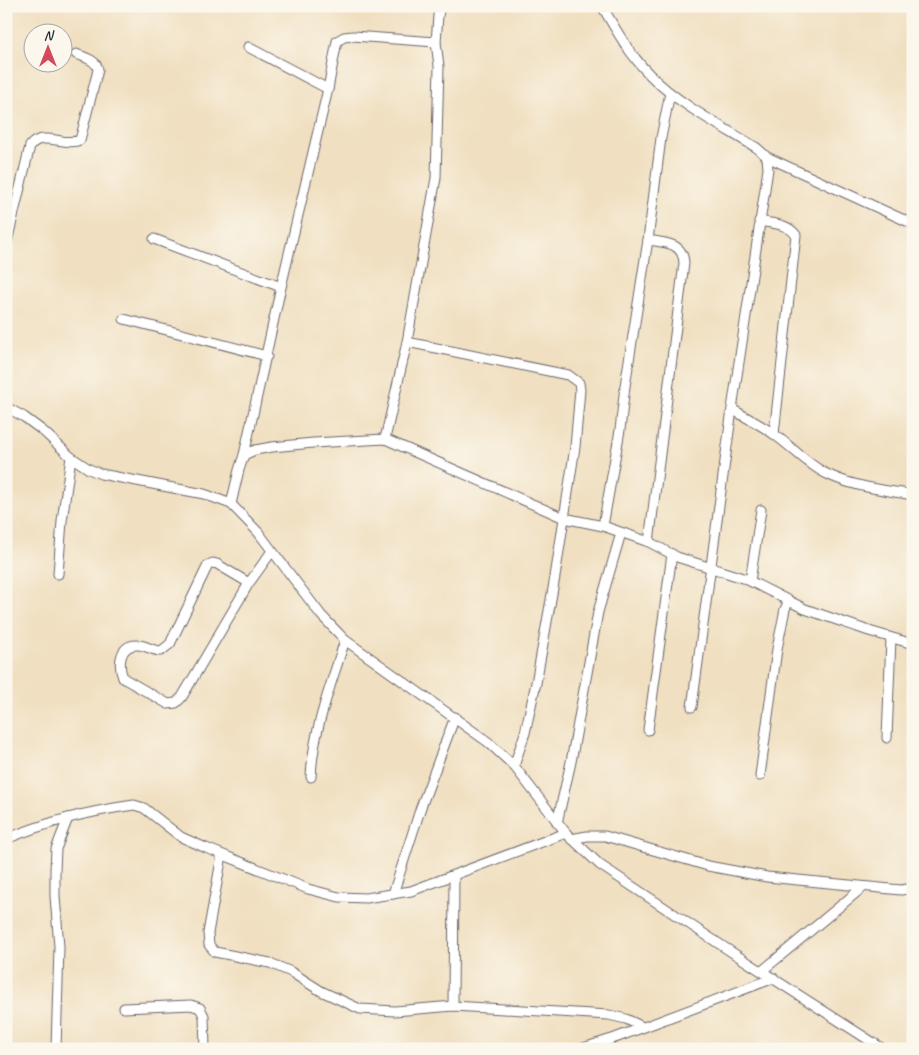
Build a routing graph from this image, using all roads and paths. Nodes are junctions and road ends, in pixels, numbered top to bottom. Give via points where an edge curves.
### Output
1 (440, 6) edge
2 (602, 6) edge
3 (436, 42) junction
4 (248, 47) dead end
5 (76, 54) dead end
6 (328, 89) junction
7 (670, 93) junction
8 (767, 157) junction
9 (759, 221) junction
10 (913, 224) edge
11 (154, 239) dead end
12 (648, 240) junction
13 (6, 246) edge
14 (280, 287) junction
15 (124, 318) dead end
16 (407, 342) junction
17 (266, 356) junction
18 (6, 407) edge
19 (732, 409) junction
20 (774, 434) junction
21 (385, 439) junction
22 (244, 455) junction
23 (71, 458) junction
24 (913, 495) edge
25 (231, 504) junction
26 (761, 510) dead end
27 (564, 518) junction
28 (603, 526) junction
29 (621, 533) junction
30 (649, 542) junction
31 (272, 551) junction
32 (672, 554) junction
33 (710, 567) junction
34 (58, 574) dead end
35 (750, 581) junction
36 (249, 583) junction
37 (789, 601) junction
38 (891, 638) junction
39 (345, 640) junction
40 (913, 644) edge
41 (692, 707) dead end
42 (455, 717) junction
43 (648, 730) dead end
44 (887, 738) dead end
45 (514, 766) junction
46 (760, 776) dead end
47 (311, 777) dead end
48 (68, 818) junction
49 (557, 823) junction
50 (568, 836) junction
51 (6, 839) edge
52 (222, 855) junction
53 (454, 875) junction
54 (862, 887) junction
55 (913, 888) edge
56 (393, 894) junction
57 (762, 971) junction
58 (774, 978) junction
59 (453, 1006) junction
60 (124, 1008) dead end
61 (643, 1027) junction
62 (56, 1049) edge
63 (205, 1049) edge
64 (580, 1049) edge
65 (884, 1049) edge

1 - 3 street
2 - 7 street via 638,62
3 - 6 street via 344,37 337,42
3 - 16 street via 439,66 436,178
4 - 6 street
5 - 13 street via 98,66 80,140 42,139 30,146
6 - 14 street
7 - 8 street
7 - 12 street
8 - 9 street
8 - 10 street
9 - 19 street
9 - 20 street via 786,226 796,235
11 - 14 street
12 - 28 street
12 - 30 street via 677,247 682,252 684,263
14 - 17 street
15 - 17 street
16 - 21 street
16 - 27 street via 568,375 579,383 575,447
17 - 22 street
18 - 23 street via 44,430
19 - 20 street
19 - 33 street
20 - 24 street via 817,469 828,474 845,481
21 - 22 street via 272,447
21 - 27 street
22 - 25 street
23 - 25 street via 101,474 204,494
23 - 34 street
25 - 31 street
26 - 35 street
27 - 28 street
27 - 45 street via 536,683
28 - 29 street
29 - 30 street
29 - 49 street via 598,612
30 - 32 street
31 - 36 street
31 - 39 street via 320,615
32 - 33 street
32 - 43 street
33 - 35 street
33 - 41 street
35 - 37 street
36 - 36 street via 176,703 168,704 123,678 119,664 122,653 129,646 139,644 161,651 170,644 208,564 217,564
37 - 38 street
37 - 46 street via 778,642
38 - 40 street
38 - 44 street
39 - 42 street
39 - 47 street via 319,726
42 - 45 street
42 - 56 street
45 - 49 street
48 - 51 street
48 - 52 street via 134,805 144,808 182,837
48 - 62 street via 56,849 59,947
49 - 50 street
50 - 53 street
50 - 54 street via 605,836 708,866 767,877
50 - 57 street via 600,865
52 - 56 street via 330,895 366,898
52 - 59 street via 208,933 209,945 215,952 291,972 321,991 360,1009 395,1011
53 - 56 street
53 - 59 street
54 - 55 street
54 - 57 street
57 - 58 street
58 - 61 street
58 - 65 street
59 - 61 street via 609,1015
60 - 63 street via 191,1005 200,1008 204,1016
61 - 64 street

